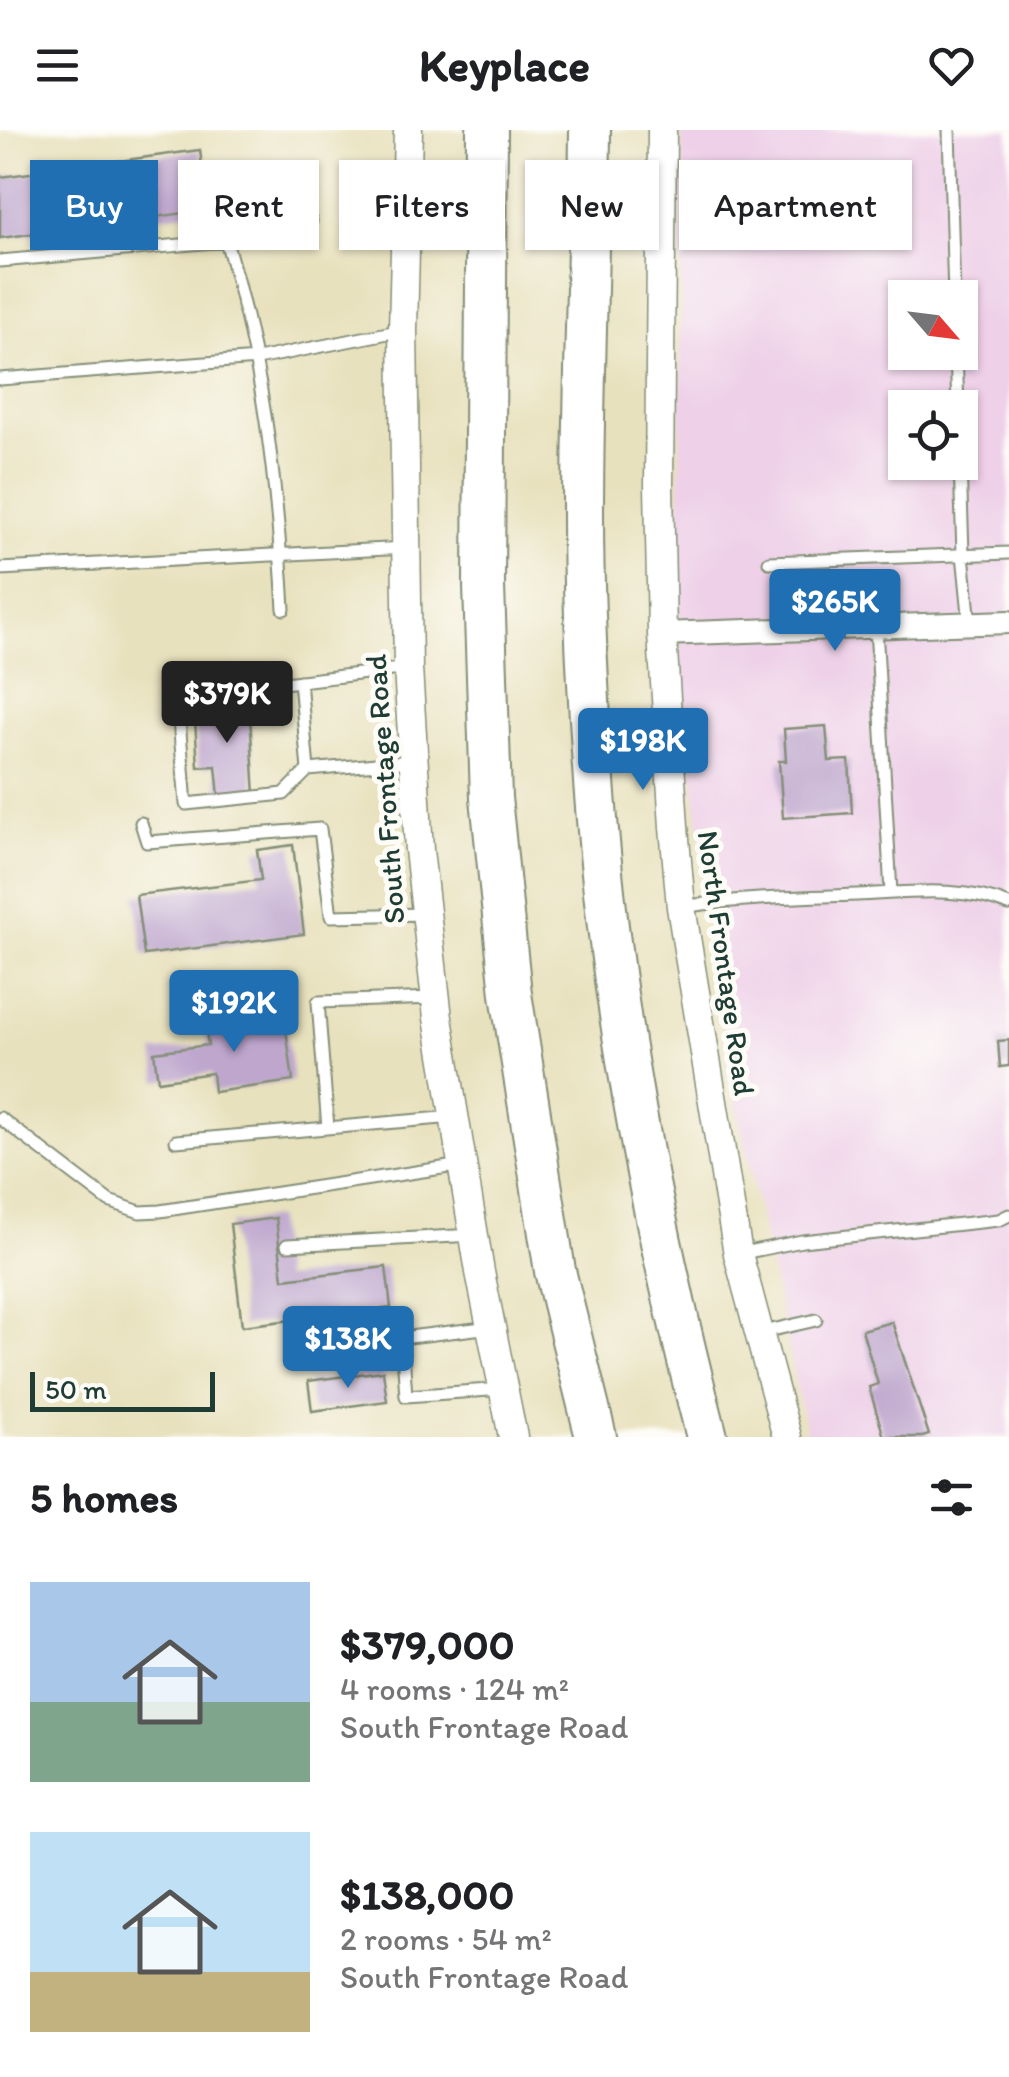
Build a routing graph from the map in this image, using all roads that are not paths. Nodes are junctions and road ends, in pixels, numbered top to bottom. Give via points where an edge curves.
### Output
1 (408, 130) edge
2 (486, 130) edge
3 (590, 130) edge
4 (662, 130) edge
5 (948, 130) edge
6 (178, 246) edge
7 (228, 250) edge
8 (0, 262) edge
9 (953, 280) edge
10 (403, 330) junction
11 (257, 359) junction
12 (0, 379) edge
13 (961, 480) edge
14 (406, 548) junction
15 (1009, 552) edge
16 (281, 554) junction
17 (963, 554) junction
18 (769, 562) dead end
19 (0, 568) edge
20 (284, 610) dead end
21 (1009, 622) edge
22 (970, 624) junction
23 (876, 627) junction
24 (662, 634) junction
25 (408, 668) junction
26 (300, 681) junction
27 (413, 760) junction
28 (308, 770) junction
29 (141, 823) dead end
30 (891, 893) junction
31 (1009, 905) edge
32 (681, 907) junction
33 (426, 914) junction
34 (436, 998) junction
35 (454, 1116) junction
36 (0, 1118) edge
37 (328, 1128) junction
38 (176, 1141) dead end
39 (462, 1165) junction
40 (1009, 1215) edge
41 (474, 1234) junction
42 (288, 1245) dead end
43 (738, 1254) junction
44 (816, 1320) dead end
45 (492, 1327) junction
46 (759, 1332) junction
47 (402, 1338) junction
48 (360, 1344) dead end
49 (503, 1389) junction
50 (512, 1437) edge
51 (596, 1437) edge
52 (706, 1437) edge
53 (787, 1437) edge

1 - 10 street, South Frontage Road
2 - 51 highway via 490,798 511,994 555,1271
3 - 52 highway via 583,518 592,752 611,954 637,1125
4 - 24 street, North Frontage Road
5 - 9 lane
6 - 8 lane
7 - 11 lane
10 - 11 lane
10 - 14 street, South Frontage Road
11 - 12 lane
11 - 16 lane
13 - 17 lane
14 - 16 lane
14 - 25 street, South Frontage Road
15 - 17 lane
16 - 19 lane
16 - 20 lane
17 - 18 lane
17 - 22 lane
21 - 22 street
22 - 23 street
23 - 24 street
23 - 30 lane
24 - 32 street, North Frontage Road
25 - 26 lane
25 - 27 street, South Frontage Road
26 - 28 lane
26 - 28 lane via 177,696 186,804 284,794
27 - 28 lane
27 - 33 street, South Frontage Road
29 - 33 lane via 147,842 320,829 332,916
30 - 31 lane via 972,893
30 - 32 lane via 738,898
32 - 43 street, North Frontage Road
33 - 34 street, South Frontage Road
34 - 35 street, South Frontage Road
34 - 37 lane via 318,1002
35 - 37 lane
35 - 39 street, South Frontage Road
36 - 39 lane via 108,1200 140,1212
37 - 38 lane
39 - 41 street, South Frontage Road
40 - 43 lane
41 - 42 lane
41 - 45 street, South Frontage Road
43 - 46 street, North Frontage Road
44 - 46 lane
45 - 47 lane
45 - 49 street, South Frontage Road
46 - 53 street, North Frontage Road
47 - 48 lane
47 - 49 lane via 406,1396
49 - 50 street, South Frontage Road

